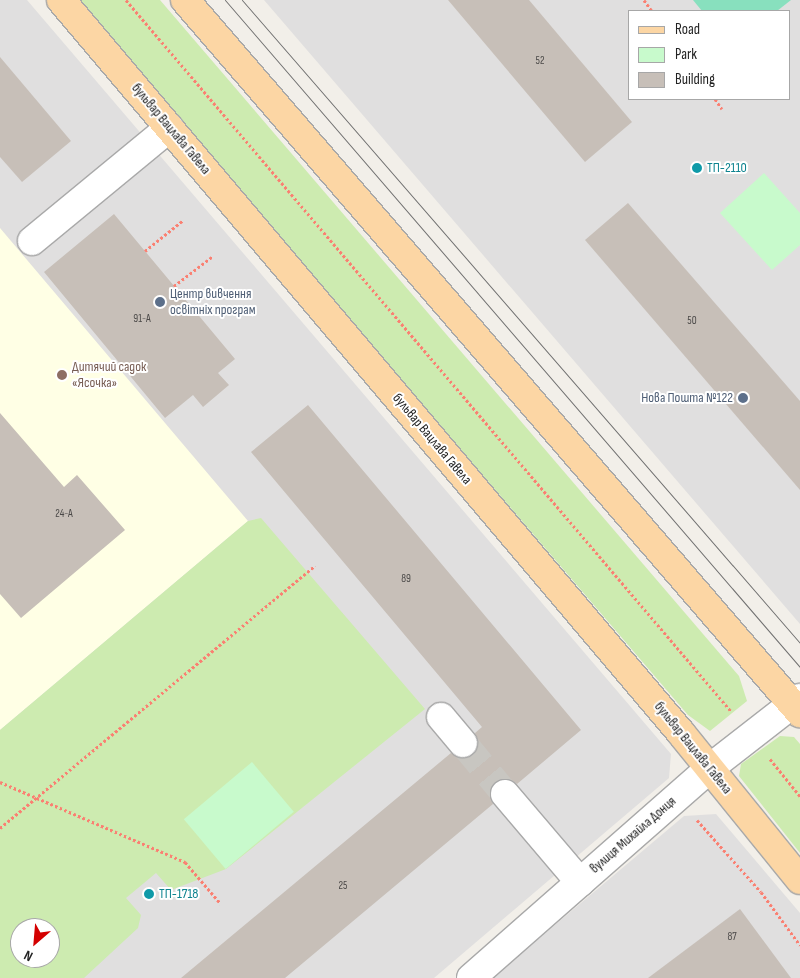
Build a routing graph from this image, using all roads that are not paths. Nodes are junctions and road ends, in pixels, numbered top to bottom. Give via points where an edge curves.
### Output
1 (61, 0) edge
2 (185, 0) edge
3 (170, 128) junction
4 (32, 241) dead end
5 (798, 705) edge
6 (441, 717) dead end
7 (462, 743) tunnel mouth
8 (710, 768) junction
9 (505, 794) tunnel mouth
10 (800, 880) edge
11 (580, 882) junction
12 (471, 978) edge

1 - 3 main road, бульвар Вацлава Гавела
2 - 5 main road
3 - 4 street
3 - 8 main road, бульвар Вацлава Гавела
5 - 8 street, вулиця Михайла Донця
6 - 7 street
8 - 10 main road, бульвар Вацлава Гавела
8 - 11 street, вулиця Михайла Донця
9 - 11 street
11 - 12 street, вулиця Михайла Донця

